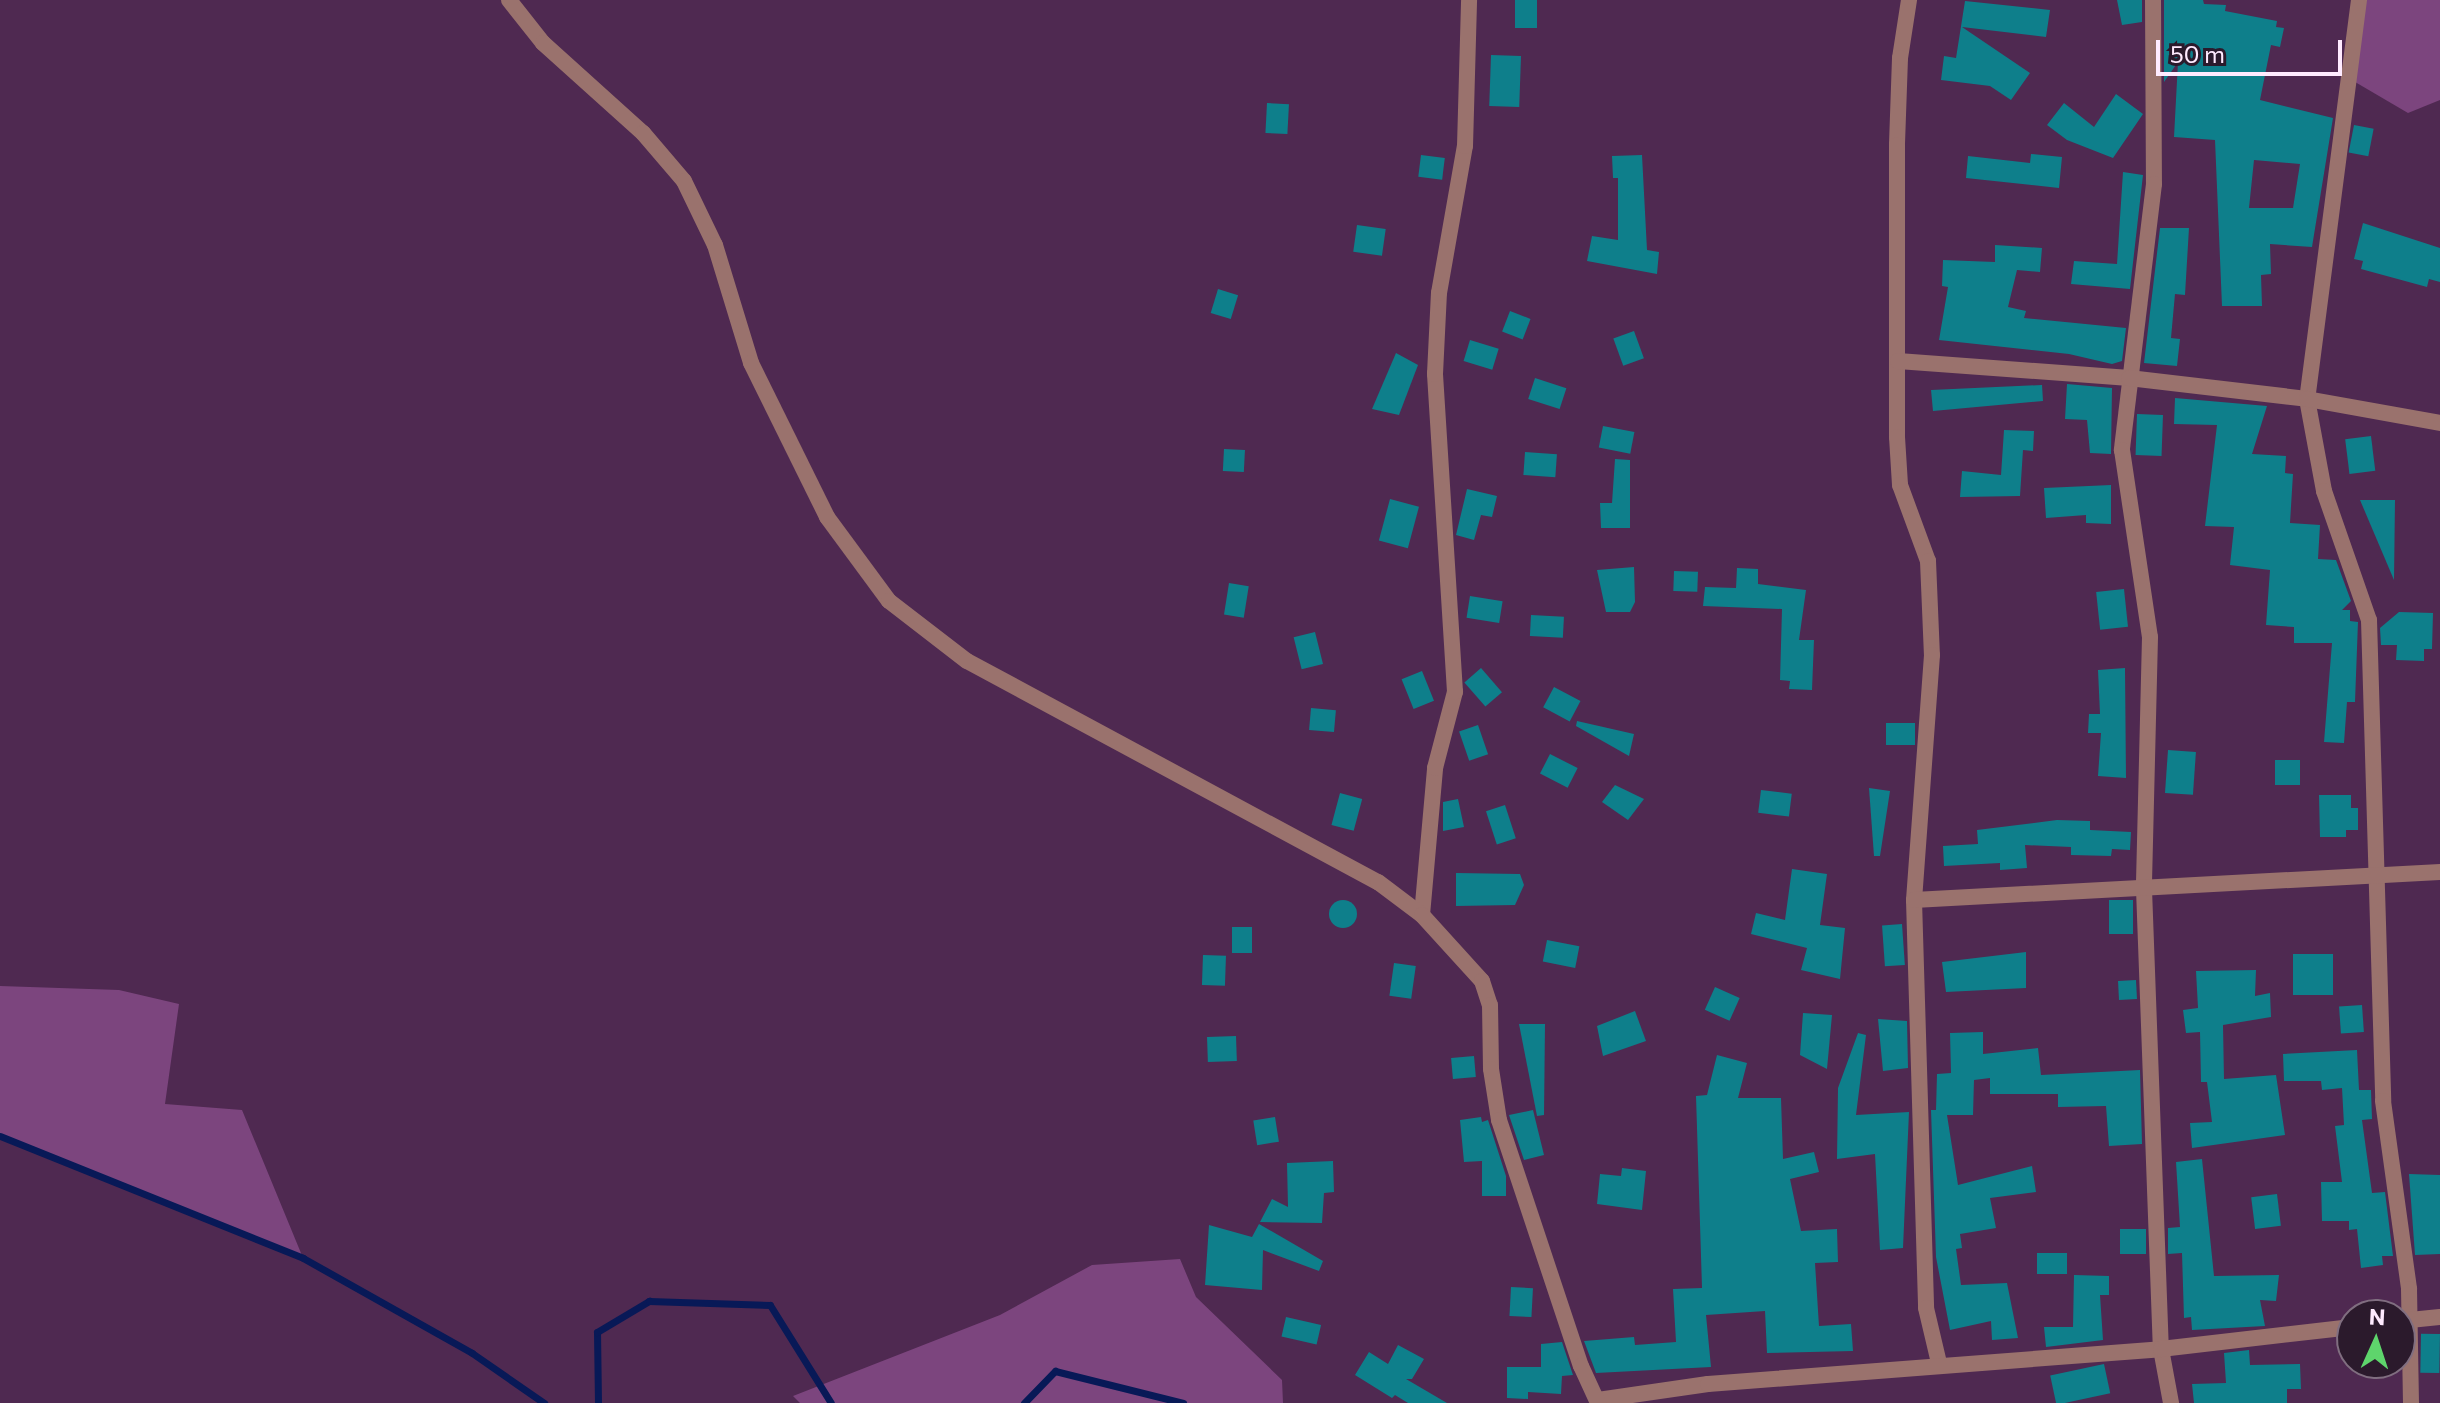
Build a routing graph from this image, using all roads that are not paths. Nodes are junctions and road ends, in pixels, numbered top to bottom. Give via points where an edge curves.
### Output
1 (509, 0) edge
2 (1469, 0) edge
3 (1909, 0) edge
4 (2153, 0) edge
5 (2359, 0) edge
6 (1898, 361) junction
7 (2129, 378) junction
8 (2307, 399) junction
9 (2440, 423) edge
10 (2440, 872) edge
11 (2373, 874) junction
12 (2144, 889) junction
13 (1914, 900) junction
14 (1422, 915) junction
15 (2407, 1299) edge
16 (2440, 1317) edge
17 (2416, 1320) edge
18 (2336, 1329) edge
19 (2161, 1349) junction
20 (1939, 1363) junction
21 (2409, 1379) edge
22 (1598, 1402) edge
23 (2171, 1403) edge
24 (2411, 1403) edge

1 - 14 street via 543,43 643,133 684,181 715,245 751,363 827,517 889,601 967,661 1251,809 1378,882
2 - 14 street via 1465,146 1439,293 1435,374 1455,692 1435,768
3 - 6 street via 1900,58
4 - 7 street via 2154,184
5 - 8 street
6 - 7 street
6 - 13 street via 1900,485 1928,561 1932,655
7 - 8 street
7 - 12 street via 2122,450 2150,637
8 - 9 street
8 - 11 street via 2324,491 2369,620
10 - 11 street
11 - 12 street
11 - 15 street via 2383,1101
12 - 13 street
12 - 19 street
13 - 20 street via 1926,1308
14 - 22 street via 1482,981 1490,1005 1499,1120 1581,1366
16 - 17 street
18 - 19 street
19 - 20 street
19 - 23 street
20 - 22 street via 1708,1384
21 - 24 street

